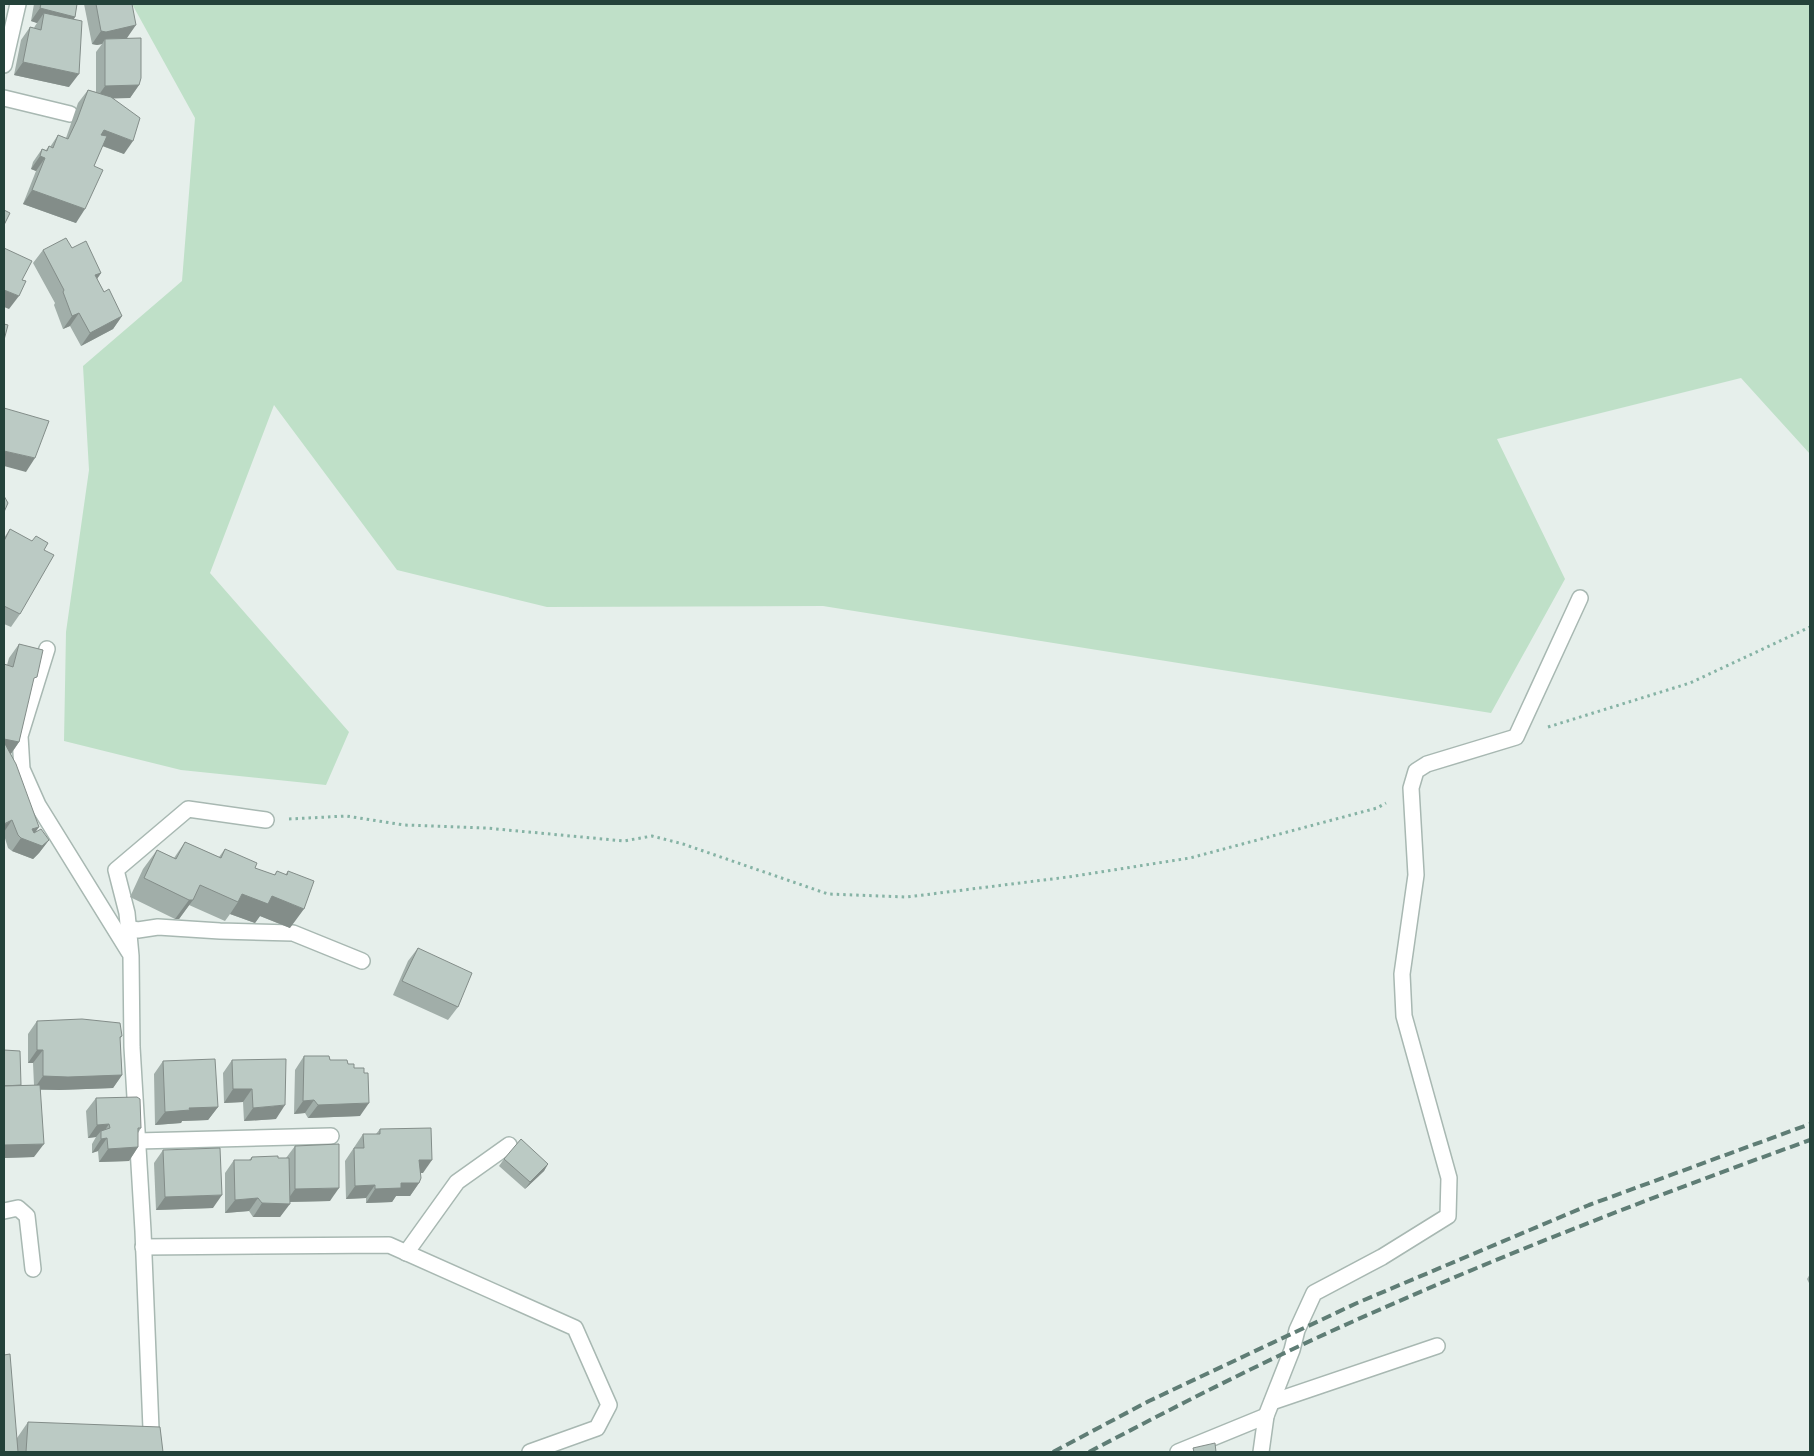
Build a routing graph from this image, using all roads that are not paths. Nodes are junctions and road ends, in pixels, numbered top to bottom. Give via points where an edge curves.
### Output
1 (18, 4) edge
2 (4, 65) edge
3 (4, 98) edge
4 (70, 114) dead end
5 (1580, 598) dead end
6 (47, 648) dead end
7 (266, 820) road end
8 (129, 928) junction
9 (131, 956) junction
10 (362, 960) dead end
11 (331, 1136) dead end
12 (137, 1141) junction
13 (509, 1145) dead end
14 (4, 1211) edge
15 (143, 1247) junction
16 (406, 1253) junction
17 (33, 1269) dead end
18 (1436, 1346) dead end
19 (1272, 1402) junction
20 (1266, 1416) junction
21 (153, 1452) edge
22 (530, 1452) edge
23 (1178, 1452) edge
24 (1261, 1452) edge

1 - 2 street
3 - 4 street
5 - 19 street via 1516,737 1427,764 1416,771 1411,788 1416,875 1402,974 1404,1016 1449,1178 1448,1216 1382,1257 1314,1293 1297,1330
6 - 9 street via 20,736 22,769 38,805
7 - 8 street via 188,809 116,870
8 - 9 street
8 - 10 street via 293,933
9 - 12 street
11 - 12 street
12 - 15 street
13 - 16 street via 457,1182
14 - 17 street via 18,1208 27,1216
15 - 16 street via 389,1245
15 - 21 street
16 - 22 street via 575,1328 609,1404 597,1428
18 - 19 street
19 - 20 street
20 - 23 street
20 - 24 street

